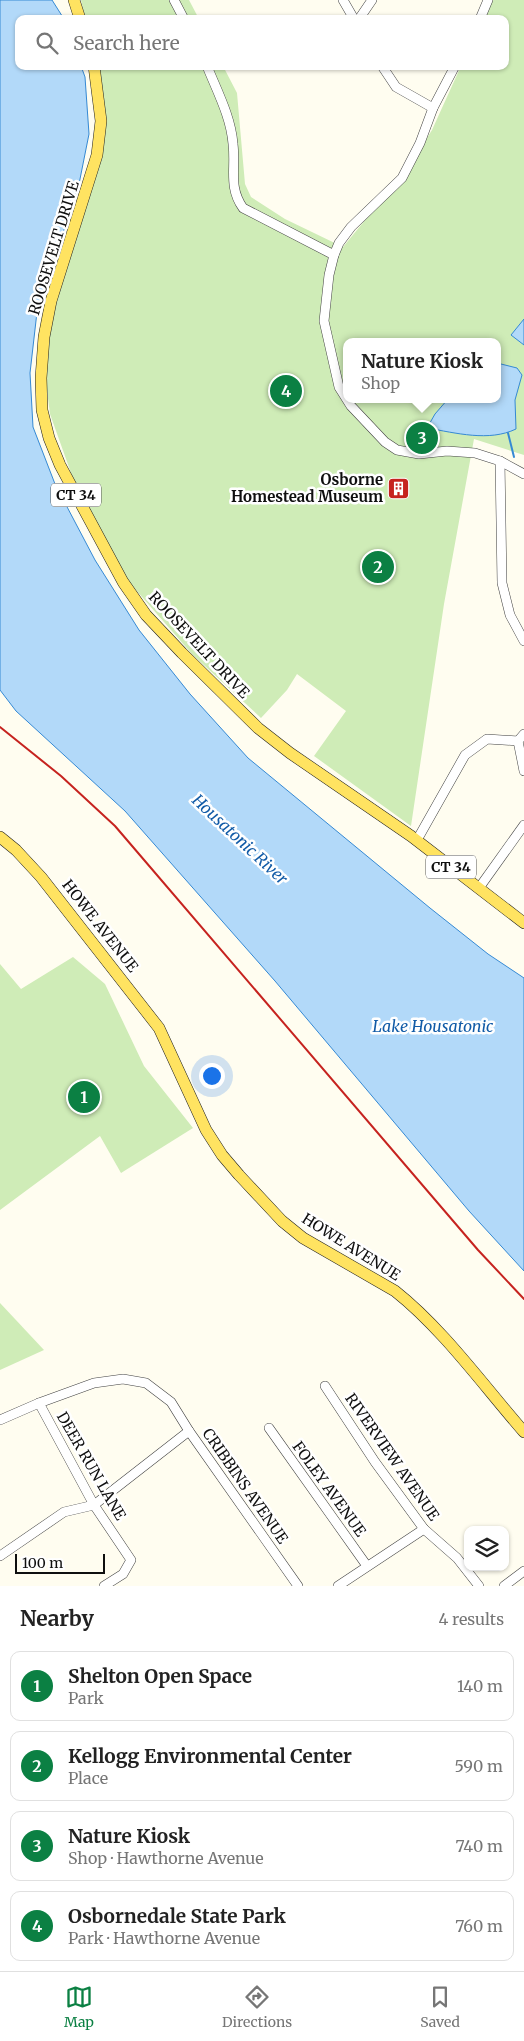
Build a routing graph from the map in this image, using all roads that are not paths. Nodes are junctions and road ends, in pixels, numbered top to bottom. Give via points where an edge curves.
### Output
1 (74, 0) edge
2 (174, 0) edge
3 (343, 0) edge
4 (372, 0) edge
5 (488, 0) edge
6 (79, 15) edge
7 (182, 15) edge
8 (352, 15) edge
9 (362, 15) edge
10 (482, 15) edge
11 (95, 70) edge
12 (209, 70) edge
13 (385, 70) edge
14 (453, 70) edge
15 (433, 108) junction
16 (334, 255) junction
17 (343, 393) edge
18 (349, 403) edge
19 (500, 461) junction
20 (524, 474) edge
21 (524, 642) edge
22 (521, 738) edge
23 (524, 771) edge
24 (524, 825) edge
25 (0, 837) edge
26 (417, 840) junction
27 (479, 888) junction
28 (524, 923) edge
29 (326, 1386) dead end
30 (39, 1403) junction
31 (0, 1420) edge
32 (268, 1428) dead end
33 (189, 1431) junction
34 (524, 1432) edge
35 (94, 1505) junction
36 (424, 1529) junction
37 (0, 1556) edge
38 (367, 1566) junction
39 (524, 1571) edge
40 (104, 1586) edge
41 (298, 1586) edge
42 (338, 1586) edge
43 (479, 1586) edge
44 (504, 1586) edge

1 - 6 main road
2 - 7 street
3 - 8 street
4 - 9 street
5 - 10 street
11 - 26 main road, ROOSEVELT DRIVE / CT 34 via 101,121 97,155 51,301 44,337 42,410 60,465 123,582 146,615 182,653 264,733
12 - 16 street via 234,144 232,186 236,198 243,208
13 - 15 street via 396,87
14 - 15 street
15 - 16 street via 402,178 352,226
16 - 17 street via 324,321
18 - 19 street via 376,434 397,450 419,454 461,451
19 - 20 street
19 - 21 street via 502,583 510,615
22 - 23 street
22 - 26 street via 487,739 465,754
24 - 27 street
25 - 34 main road, HOWE AVENUE via 41,877 159,1028 206,1130 239,1175 282,1221 303,1238 407,1301
26 - 27 main road, ROOSEVELT DRIVE / CT 34
27 - 28 main road, ROOSEVELT DRIVE / CT 34
29 - 36 street, RIVERVIEW AVENUE via 375,1462
30 - 31 street
30 - 33 street, CRIBBINS AVENUE via 94,1383 123,1379 146,1383 171,1402
30 - 35 street, DEER RUN LANE
32 - 38 street, FOLEY AVENUE
33 - 35 street
33 - 41 street, CRIBBINS AVENUE
35 - 37 street via 64,1512
35 - 40 street, DEER RUN LANE via 132,1560 123,1574
36 - 38 street
36 - 43 street, RIVERVIEW AVENUE via 457,1558
38 - 42 street
39 - 44 street

